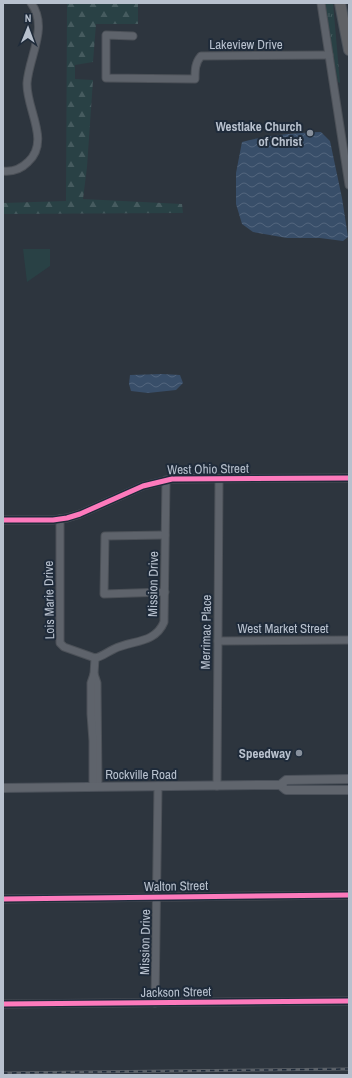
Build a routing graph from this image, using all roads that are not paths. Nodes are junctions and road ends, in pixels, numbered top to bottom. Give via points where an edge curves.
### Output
1 (31, 3) edge
2 (321, 3) edge
3 (340, 3) edge
4 (346, 3) edge
5 (133, 36) dead end
6 (349, 38) edge
7 (349, 50) edge
8 (329, 55) junction
9 (3, 171) edge
10 (349, 184) edge
11 (349, 478) edge
12 (220, 479) junction
13 (166, 480) junction
14 (60, 519) junction
15 (3, 520) edge
16 (165, 535) junction
17 (165, 592) junction
18 (349, 640) edge
19 (218, 641) junction
20 (94, 658) junction
21 (349, 779) edge
22 (280, 784) junction
23 (96, 786) junction
24 (158, 786) junction
25 (217, 786) junction
26 (3, 788) edge
27 (349, 790) edge
28 (349, 896) edge
29 (157, 898) junction
30 (3, 899) edge
31 (349, 1001) edge
32 (155, 1003) junction
33 (3, 1004) edge

1 - 9 street via 38,15 39,28 28,74 28,88 38,144 26,164 14,170
2 - 8 street
3 - 7 highway
4 - 6 highway
5 - 8 street, Lakeview Drive via 106,35 106,78 195,79 197,60 201,56
8 - 10 street
11 - 12 street, West Ohio Street
12 - 13 street, West Ohio Street
12 - 19 street, Merrimac Place
13 - 14 street, West Ohio Street via 143,486 80,514
13 - 16 street, Mission Drive
14 - 15 street, West Ohio Street
14 - 20 street, Lois Marie Drive via 60,643 64,647
16 - 17 street, Mission Drive
16 - 17 street via 105,536 104,594
17 - 20 street, Mission Drive via 164,622 158,632 149,639 120,646
18 - 19 street, West Market Street
19 - 25 street, Merrimac Place
20 - 23 street via 91,714
21 - 22 main road, Rockville Road via 286,780
22 - 25 main road, Rockville Road
22 - 27 main road, Rockville Road via 286,790
23 - 24 main road, Rockville Road
23 - 26 main road, Rockville Road
24 - 25 main road, Rockville Road
24 - 29 street, Mission Drive
28 - 29 street, Walton Street
29 - 30 street, Walton Street
29 - 32 street, Mission Drive
31 - 32 street, Jackson Street
32 - 33 street, Jackson Street

